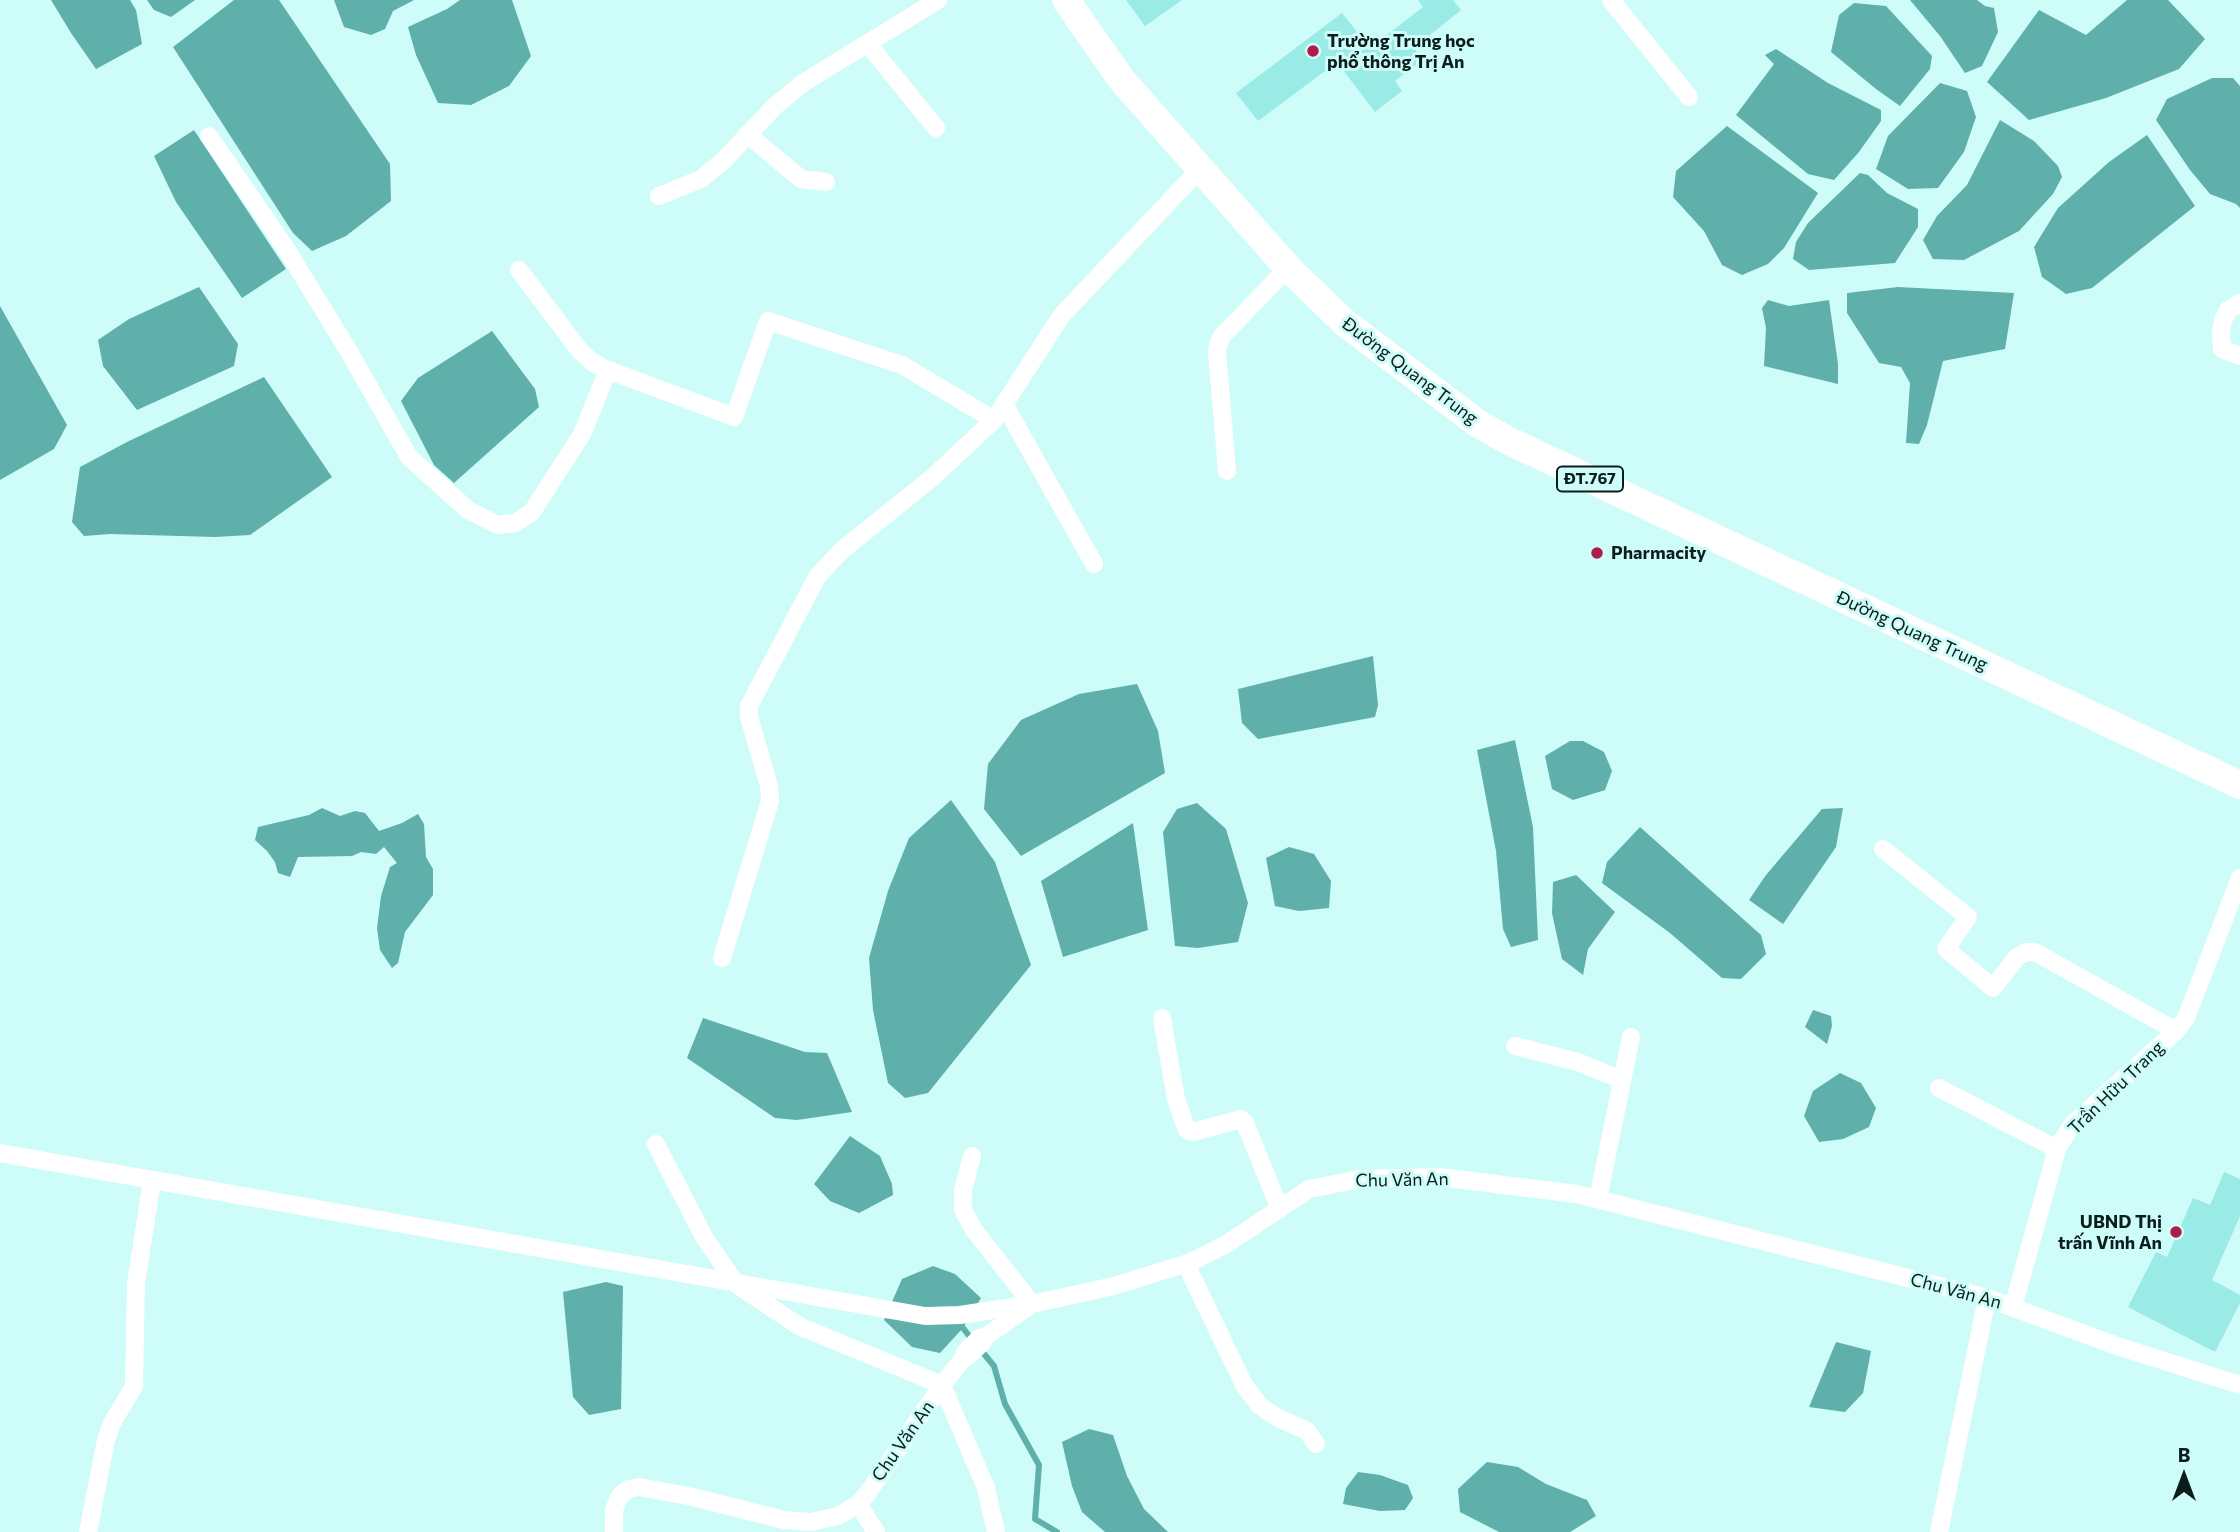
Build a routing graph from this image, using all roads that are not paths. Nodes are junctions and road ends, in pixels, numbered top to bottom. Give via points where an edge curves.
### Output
1 (938, 0) edge
2 (1066, 0) edge
3 (1611, 0) edge
4 (867, 43) junction
5 (1689, 97) dead end
6 (936, 128) dead end
7 (747, 134) junction
8 (209, 135) dead end
9 (1200, 169) junction
10 (826, 182) dead end
11 (659, 196) dead end
12 (1288, 268) junction
13 (519, 271) dead end
14 (2240, 303) edge
15 (2240, 356) edge
16 (608, 370) junction
17 (1004, 404) junction
18 (993, 420) junction
19 (1227, 471) dead end
20 (1094, 564) dead end
21 (2240, 785) edge
22 (1883, 849) dead end
23 (2240, 878) edge
24 (722, 958) dead end
25 (1162, 1018) dead end
26 (2176, 1031) junction
27 (1631, 1037) dead end
28 (1515, 1046) dead end
29 (1622, 1080) junction
30 (1939, 1088) dead end
31 (656, 1144) dead end
32 (2057, 1149) junction
33 (0, 1153) edge
34 (972, 1156) dead end
35 (152, 1181) junction
36 (1598, 1199) junction
37 (1280, 1209) junction
38 (1186, 1264) junction
39 (736, 1284) junction
40 (1987, 1298) junction
41 (1032, 1304) junction
42 (2013, 1307) junction
43 (942, 1385) junction
44 (2240, 1385) edge
45 (1316, 1444) dead end
46 (858, 1504) junction
47 (88, 1532) edge
48 (614, 1532) edge
49 (876, 1532) edge
50 (996, 1532) edge
51 (1938, 1532) edge

1 - 4 street
2 - 9 main road, Đường Quang Trung / ĐT.767 via 1121,79
3 - 5 street
4 - 6 street
4 - 7 street via 803,83
7 - 10 street via 801,179
7 - 11 street via 701,179
8 - 16 street via 285,247 409,457 468,510 498,525 515,523 532,512 582,434
9 - 12 main road, Đường Quang Trung / ĐT.767
9 - 17 street via 1062,314
12 - 19 street via 1219,344
12 - 21 main road, Đường Quang Trung / ĐT.767 via 1344,322 1451,405 1507,440
13 - 16 street via 580,351
14 - 15 street via 2228,310 2221,332 2222,349
16 - 18 street via 734,417 768,321 902,365
17 - 18 street
17 - 20 street
18 - 24 street via 817,577 752,699 749,718 770,801
22 - 26 street via 1968,917 1946,949 1993,988 2017,957 2035,952
23 - 26 street, Trần Hữu Trang via 2197,994
25 - 37 street via 1176,1099 1187,1130 1241,1119
26 - 32 street, Trần Hữu Trang via 2072,1125
27 - 29 street
28 - 29 street via 1578,1062
29 - 36 street
30 - 32 street
31 - 39 street via 704,1237
32 - 42 street, Trần Hữu Trang
33 - 35 street
34 - 41 street via 963,1210
35 - 39 street
35 - 47 street via 136,1283 134,1386 106,1440
36 - 37 street, Chu Văn An via 1439,1177 1360,1179 1310,1189
36 - 40 street, Chu Văn An
37 - 38 street, Chu Văn An
38 - 41 street, Chu Văn An
38 - 45 street via 1244,1385 1259,1405 1307,1431
39 - 41 street via 925,1316
39 - 43 street via 799,1326
40 - 42 street, Chu Văn An
40 - 51 street
41 - 43 street, Chu Văn An via 974,1347
42 - 44 street, Chu Văn An
43 - 46 street, Chu Văn An
43 - 50 street via 986,1489
46 - 48 street via 838,1516 784,1520 639,1487 620,1497 614,1510
46 - 49 street

